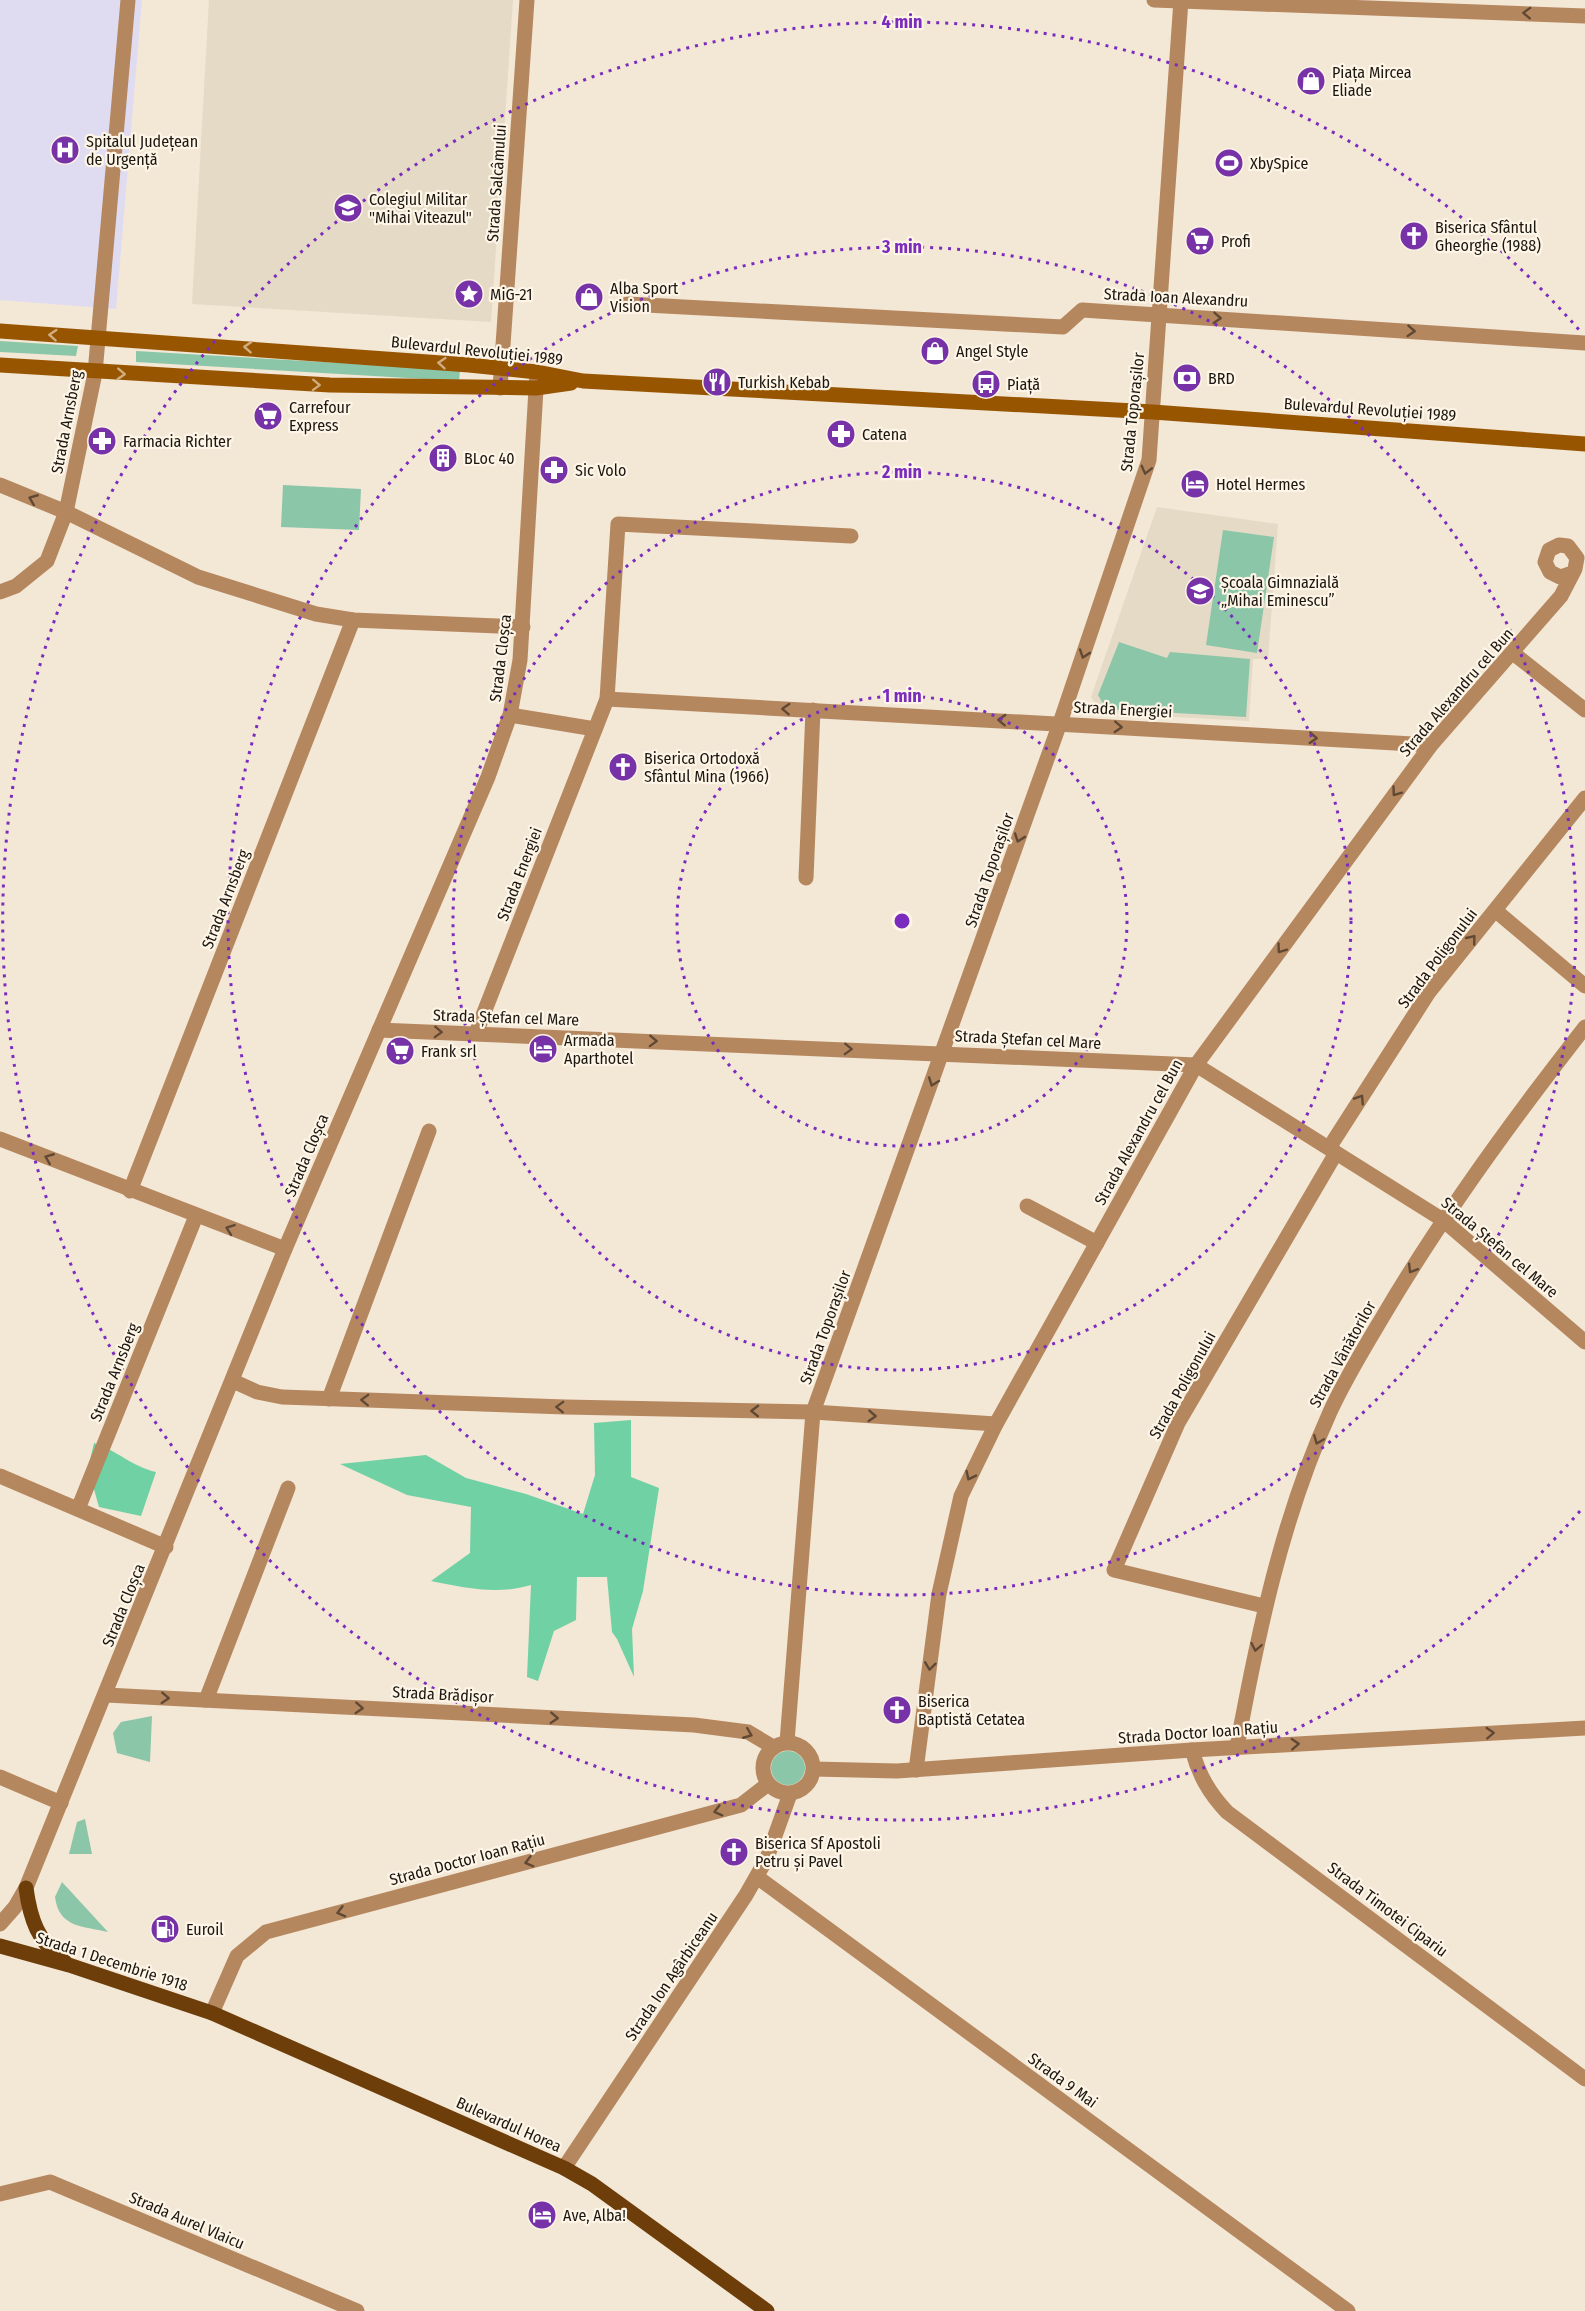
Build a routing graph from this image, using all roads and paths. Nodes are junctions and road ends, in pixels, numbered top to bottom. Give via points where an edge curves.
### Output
1 (128, 0) edge
2 (527, 0) edge
3 (1154, 0) edge
4 (1181, 0) edge
5 (1585, 16) edge
6 (627, 304) dead end
7 (1159, 314) junction
8 (0, 331) edge
9 (99, 338) junction
10 (1585, 343) edge
11 (0, 365) edge
12 (501, 368) junction
13 (537, 372) junction
14 (95, 373) junction
15 (582, 381) junction
16 (500, 388) junction
17 (536, 388) junction
18 (1153, 412) junction
19 (1585, 444) edge
20 (0, 485) edge
21 (66, 512) junction
22 (851, 536) dead end
23 (1572, 573) junction
24 (1555, 575) junction
25 (0, 592) edge
26 (1561, 596) junction
27 (353, 620) junction
28 (523, 627) junction
29 (1513, 653) junction
30 (607, 699) junction
31 (813, 710) junction
32 (1585, 710) edge
33 (510, 715) junction
34 (1060, 723) junction
35 (595, 729) junction
36 (1431, 745) junction
37 (1585, 798) edge
38 (806, 878) dead end
39 (1496, 911) junction
40 (1585, 986) edge
41 (1585, 1028) edge
42 (379, 1030) junction
43 (476, 1033) junction
44 (944, 1053) junction
45 (1196, 1065) junction
46 (429, 1131) dead end
47 (0, 1139) edge
48 (1332, 1150) junction
49 (130, 1191) junction
50 (1027, 1206) dead end
51 (196, 1216) junction
52 (1443, 1220) junction
53 (1097, 1244) junction
54 (285, 1249) junction
55 (1585, 1342) edge
56 (233, 1381) junction
57 (329, 1399) junction
58 (813, 1412) junction
59 (996, 1424) junction
60 (0, 1476) edge
61 (288, 1488) dead end
62 (78, 1509) junction
63 (166, 1547) junction
64 (1264, 1606) junction
65 (106, 1695) junction
66 (206, 1700) junction
67 (1585, 1728) edge
68 (780, 1745) junction
69 (1237, 1747) junction
70 (1192, 1749) junction
71 (813, 1769) junction
72 (916, 1770) junction
73 (0, 1777) edge
74 (768, 1784) junction
75 (790, 1794) junction
76 (61, 1803) junction
77 (757, 1877) junction
78 (26, 1888) junction
79 (0, 1924) edge
80 (0, 1946) edge
81 (69, 1965) junction
82 (212, 2013) junction
83 (1585, 2079) edge
84 (564, 2168) junction
85 (0, 2194) edge
86 (357, 2311) edge
87 (767, 2311) edge
88 (1348, 2311) edge

1 - 9 street, Strada Arnsberg
2 - 12 street, Strada Salcâmului
3 - 4 street
5 -> 4 street
4 - 7 street, Strada Toporașilor
6 - 7 street, Strada Ioan Alexandru via 1063,327 1082,310
7 -> 10 street, Strada Ioan Alexandru
7 - 18 street, Strada Toporașilor
9 -> 8 main road, Bulevardul Revoluției 1989
12 -> 9 main road, Bulevardul Revoluției 1989
9 - 14 street, Strada Arnsberg
11 - 14 main road, Bulevardul Revoluției 1989
12 - 13 main road, Bulevardul Revoluției 1989
12 - 16 street, Strada Salcâmului
13 - 15 main road, Bulevardul Revoluției 1989
13 - 17 street, Strada Cloșca
14 -> 16 main road, Bulevardul Revoluției 1989 via 295,384
14 - 21 street, Strada Arnsberg
15 - 17 main road, Bulevardul Revoluției 1989
15 - 18 main road, Bulevardul Revoluției 1989
16 - 17 main road, Bulevardul Revoluției 1989
17 - 28 street, Strada Cloșca
18 - 19 main road, Bulevardul Revoluției 1989
18 -> 34 street, Strada Toporașilor via 1143,484
21 -> 20 street
21 - 25 street, Strada Arnsberg via 47,561 16,586
21 - 27 street via 198,577 316,614
22 - 30 street via 618,524
23 - 24 street
23 - 24 street via 1577,564 1576,554 1568,546 1558,545 1549,550 1545,562
23 - 26 street, Strada Alexandru cel Bun
24 - 26 street
26 - 29 street, Strada Alexandru cel Bun
27 - 28 street
27 - 49 street, Strada Arnsberg
28 - 33 street, Strada Cloșca
29 - 32 street
29 - 36 street, Strada Alexandru cel Bun
31 -> 30 street, Strada Energiei
30 - 35 street, Strada Energiei
34 -> 31 street, Strada Energiei
31 - 38 street
33 - 35 street
33 - 42 street, Strada Cloșca via 488,777
34 -> 36 street, Strada Energiei
34 -> 44 street, Strada Toporașilor
35 - 43 street, Strada Energiei
36 -> 45 street, Strada Alexandru cel Bun
37 - 39 street, Strada Poligonului
39 - 40 street
48 -> 39 street, Strada Poligonului via 1430,992
41 - 52 street, Strada Vânătorilor
42 -> 43 street, Strada Ștefan cel Mare
42 - 54 street, Strada Cloșca
43 -> 44 street, Strada Ștefan cel Mare
44 - 45 street, Strada Ștefan cel Mare
44 -> 58 street, Strada Toporașilor
45 - 48 street, Strada Ștefan cel Mare
45 - 53 street, Strada Alexandru cel Bun
46 - 57 street
49 -> 47 street
48 - 52 street, Strada Ștefan cel Mare
48 - 64 street, Strada Poligonului via 1178,1423 1114,1570
49 - 51 street
50 - 53 street
54 -> 51 street
51 - 62 street, Strada Arnsberg
52 - 55 street, Strada Ștefan cel Mare
52 -> 64 street, Strada Vânătorilor via 1330,1412
53 - 59 street, Strada Alexandru cel Bun
54 - 56 street, Strada Cloșca
56 - 57 street via 257,1392 282,1397
56 - 63 street, Strada Cloșca
58 -> 57 street
58 -> 59 street
58 - 68 street, Strada Toporașilor
59 -> 72 street, Strada Alexandru cel Bun via 961,1496 939,1594
60 - 62 street
61 - 66 street
62 - 63 street
63 - 65 street, Strada Cloșca
64 -> 69 street, Strada Vânătorilor
65 -> 66 street, Strada Brădișor
65 - 76 street, Strada Cloșca
66 -> 68 street, Strada Brădișor via 694,1725 748,1732
69 -> 67 street, Strada Doctor Ioan Rațiu
68 - 71 street via 803,1747 813,1760
68 - 74 street via 767,1753 762,1769
69 - 70 street, Strada Doctor Ioan Rațiu
70 - 72 street, Strada Doctor Ioan Rațiu
70 - 83 street, Strada Timotei Cipariu via 1211,1795 1227,1812
71 - 72 street, Strada Doctor Ioan Rațiu
71 - 75 street via 804,1789
73 - 76 street
74 - 75 street
74 -> 82 street, Strada Doctor Ioan Rațiu via 741,1805 266,1932 237,1956
75 - 77 street, Strada Ion Agârbiceanu
76 - 78 street, Strada Cloșca
77 - 84 street, Strada Ion Agârbiceanu
77 - 88 street, Strada 9 Mai
78 - 79 street, Strada Cloșca
78 - 81 main road via 36,1931 53,1954
80 - 81 main road, Strada 1 Decembrie 1918
81 - 82 main road, Strada 1 Decembrie 1918
82 - 84 main road, Bulevardul Horea
84 - 87 main road, Bulevardul Horea via 592,2184
85 - 86 street, Strada Aurel Vlaicu via 50,2182

